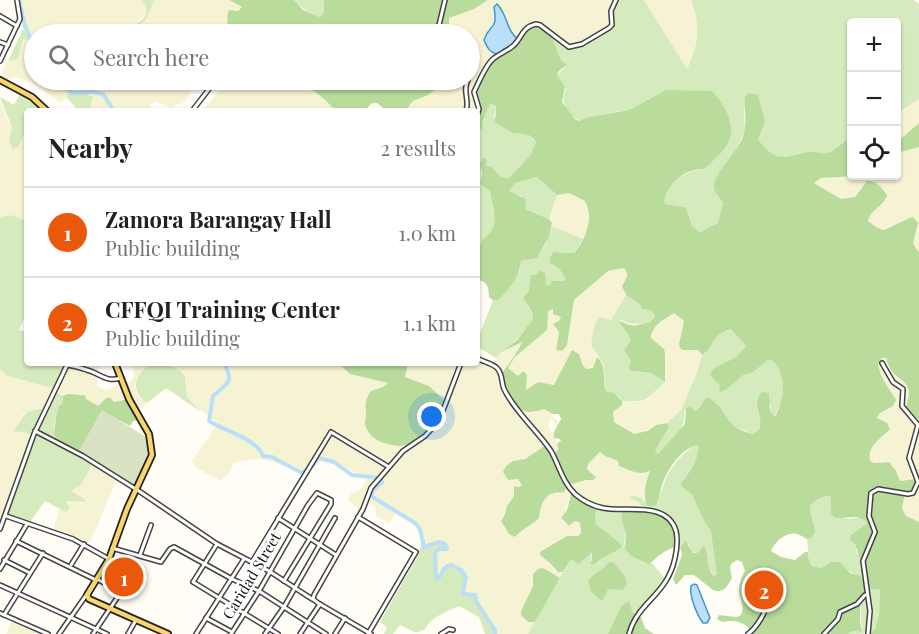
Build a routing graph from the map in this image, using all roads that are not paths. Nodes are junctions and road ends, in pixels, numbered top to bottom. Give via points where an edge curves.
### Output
1 (18, 0) edge
2 (445, 0) edge
3 (616, 0) edge
4 (0, 16) edge
5 (439, 24) edge
6 (17, 26) junction
7 (0, 42) edge
8 (8, 45) junction
9 (0, 62) edge
10 (0, 80) edge
11 (480, 80) edge
12 (208, 90) edge
13 (465, 90) edge
14 (475, 90) edge
15 (45, 108) edge
16 (194, 108) edge
17 (466, 108) edge
18 (479, 108) edge
19 (480, 360) edge
20 (882, 363) dead end
21 (67, 366) edge
22 (75, 366) edge
23 (116, 366) edge
24 (460, 366) edge
25 (120, 378) junction
26 (35, 431) junction
27 (389, 467) junction
28 (135, 488) junction
29 (6, 516) junction
30 (358, 517) junction
31 (278, 518) junction
32 (335, 518) dead end
33 (27, 523) junction
34 (151, 525) dead end
35 (294, 529) junction
36 (0, 530) edge
37 (309, 538) junction
38 (16, 541) junction
39 (84, 544) junction
40 (217, 544) junction
41 (319, 544) junction
42 (112, 548) junction
43 (43, 554) junction
44 (140, 555) junction
45 (336, 555) junction
46 (109, 559) junction
47 (244, 559) junction
48 (4, 561) junction
49 (252, 562) junction
50 (205, 563) junction
51 (70, 566) junction
52 (0, 568) edge
53 (269, 571) junction
54 (30, 573) junction
55 (97, 579) junction
56 (232, 579) junction
57 (284, 581) junction
58 (0, 585) edge
59 (295, 587) junction
60 (757, 589) dead end
61 (259, 591) junction
62 (17, 593) junction
63 (866, 593) junction
64 (87, 594) junction
65 (219, 597) junction
66 (313, 599) junction
67 (320, 604) junction
68 (284, 607) junction
69 (110, 609) junction
70 (245, 613) junction
71 (2, 614) edge
72 (70, 617) junction
73 (206, 618) junction
74 (345, 618) junction
75 (136, 620) junction
76 (308, 623) junction
77 (269, 628) junction
78 (96, 629) junction
79 (453, 630) dead end
80 (165, 633) edge
81 (233, 633) edge
82 (48, 634) edge
83 (59, 634) edge
84 (93, 634) edge
85 (107, 634) edge
86 (128, 634) edge
87 (196, 634) edge
88 (265, 634) edge
89 (278, 634) edge
90 (300, 634) edge
91 (326, 634) edge
92 (335, 634) edge
93 (369, 634) edge
94 (441, 634) edge
95 (629, 634) edge
96 (748, 634) edge
97 (824, 634) edge
98 (868, 634) edge

1 - 6 street
2 - 5 street
3 - 11 street via 611,11 612,25 576,47 565,45 540,25 531,25 514,45 493,59
4 - 6 street
6 - 8 street
7 - 8 street
8 - 9 street
10 - 15 main road
12 - 16 street
13 - 17 street
14 - 18 street
19 - 95 street via 498,369 505,391 551,451 567,485 580,499 601,508 653,512 666,517 675,527 678,543 669,576 659,593 637,615
20 - 63 street via 893,382 903,388 902,406 918,426 909,458 917,485 908,494 878,489 871,493 869,516 875,530 863,561
21 - 26 street
22 - 25 street via 105,378
23 - 25 main road
24 - 27 street via 439,421
25 - 28 main road via 151,440 152,455
26 - 28 street
26 - 29 street
27 - 30 street via 371,488
27 - 31 street via 331,432
28 - 40 street
28 - 42 main road
29 - 33 street
29 - 36 street
30 - 45 street
30 - 93 street via 416,552
31 - 35 street
31 - 49 street
32 - 41 street
33 - 38 street
33 - 39 street
34 - 44 street
35 - 37 street
35 - 37 street, Caridad Street via 315,495 331,500
35 - 53 street, Caridad Street
37 - 41 street
37 - 57 street
38 - 43 street
38 - 48 street
39 - 46 street
39 - 51 street
40 - 47 street
40 - 50 street
41 - 45 street
41 - 59 street
42 - 44 street
42 - 46 main road
43 - 51 street
43 - 54 street
44 - 50 street via 161,562 174,547
45 - 66 street
46 - 55 main road
47 - 49 street
47 - 56 street
48 - 52 street
48 - 54 street
49 - 53 street
50 - 56 street
50 - 65 street via 193,582
51 - 55 street
53 - 57 street
53 - 61 street, Caridad Street
54 - 62 street
55 - 64 main road
55 - 69 street via 121,591
56 - 61 street
56 - 65 street
57 - 59 street
58 - 62 street
59 - 66 street
59 - 68 street
60 - 96 street via 766,603 758,623
61 - 68 street
61 - 70 street, Caridad Street
62 - 71 street
62 - 72 street
63 - 97 street via 857,604 840,612
63 - 98 street via 870,611
64 - 69 main road via 89,599
64 - 72 street
65 - 70 street
65 - 73 street
66 - 67 street
67 - 74 street
67 - 76 street
68 - 76 street
68 - 77 street
69 - 75 main road
69 - 78 street
70 - 77 street
70 - 81 street, Caridad Street
71 - 82 street
72 - 78 street
72 - 83 street
73 - 81 street
73 - 87 street
74 - 92 street
74 - 93 street
75 - 80 main road
75 - 86 street
76 - 90 street
76 - 91 street
77 - 88 street
77 - 89 street
78 - 84 street
78 - 85 street
79 - 94 street

